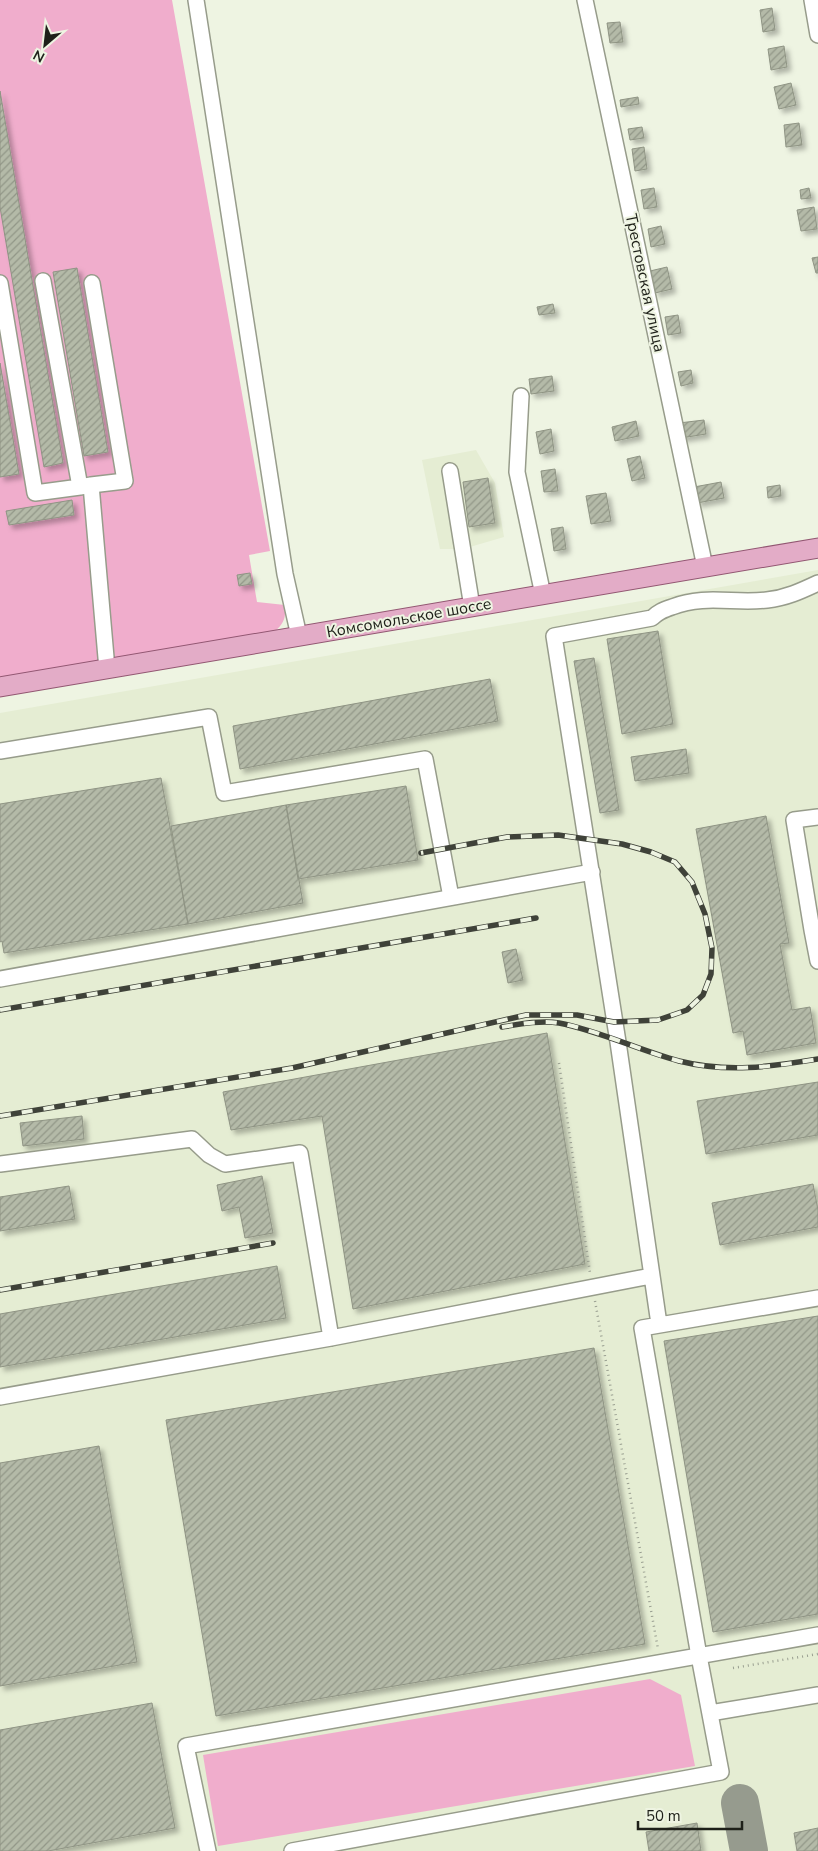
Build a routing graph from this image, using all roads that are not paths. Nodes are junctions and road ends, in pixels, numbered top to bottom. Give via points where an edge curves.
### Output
1 (196, 0) edge
2 (585, 0) edge
3 (812, 0) edge
4 (818, 35) edge
5 (43, 281) dead end
6 (0, 283) edge
7 (92, 283) dead end
8 (520, 396) dead end
9 (450, 471) dead end
10 (85, 486) junction
11 (818, 548) edge
12 (705, 567) junction
13 (818, 583) edge
14 (543, 595) junction
15 (472, 607) junction
16 (299, 636) junction
17 (107, 669) junction
18 (0, 687) edge
19 (0, 751) edge
20 (818, 816) edge
21 (592, 872) junction
22 (451, 898) junction
23 (815, 930) edge
24 (818, 961) edge
25 (0, 979) edge
26 (0, 1164) edge
27 (651, 1276) junction
28 (818, 1298) edge
29 (659, 1324) junction
30 (332, 1338) junction
31 (0, 1397) edge
32 (818, 1635) edge
33 (699, 1656) junction
34 (818, 1695) edge
35 (710, 1713) junction
36 (208, 1851) edge
37 (292, 1851) edge

1 - 16 street via 286,574
2 - 12 street, Трестовская улица
3 - 4 street
5 - 10 street
6 - 10 street via 35,494
7 - 10 street via 125,481
8 - 14 street via 517,472
9 - 15 street
10 - 17 street
11 - 12 main road, Комсомольское шоссе
12 - 14 main road, Комсомольское шоссе
13 - 21 street via 775,599 687,602 658,612 652,618 554,636
14 - 15 main road, Комсомольское шоссе
15 - 16 main road, Комсомольское шоссе
16 - 17 main road, Комсомольское шоссе
17 - 18 main road, Комсомольское шоссе
19 - 22 street via 209,717 224,793 425,759
20 - 23 street via 794,820
21 - 22 street
21 - 27 street
22 - 25 street
23 - 24 street
26 - 30 street via 192,1139 225,1164 300,1153
27 - 29 street
27 - 30 street
28 - 29 street
29 - 33 street via 642,1328
30 - 31 street
32 - 33 street
33 - 35 street
33 - 36 street via 186,1746
34 - 35 street
35 - 37 street via 721,1772

